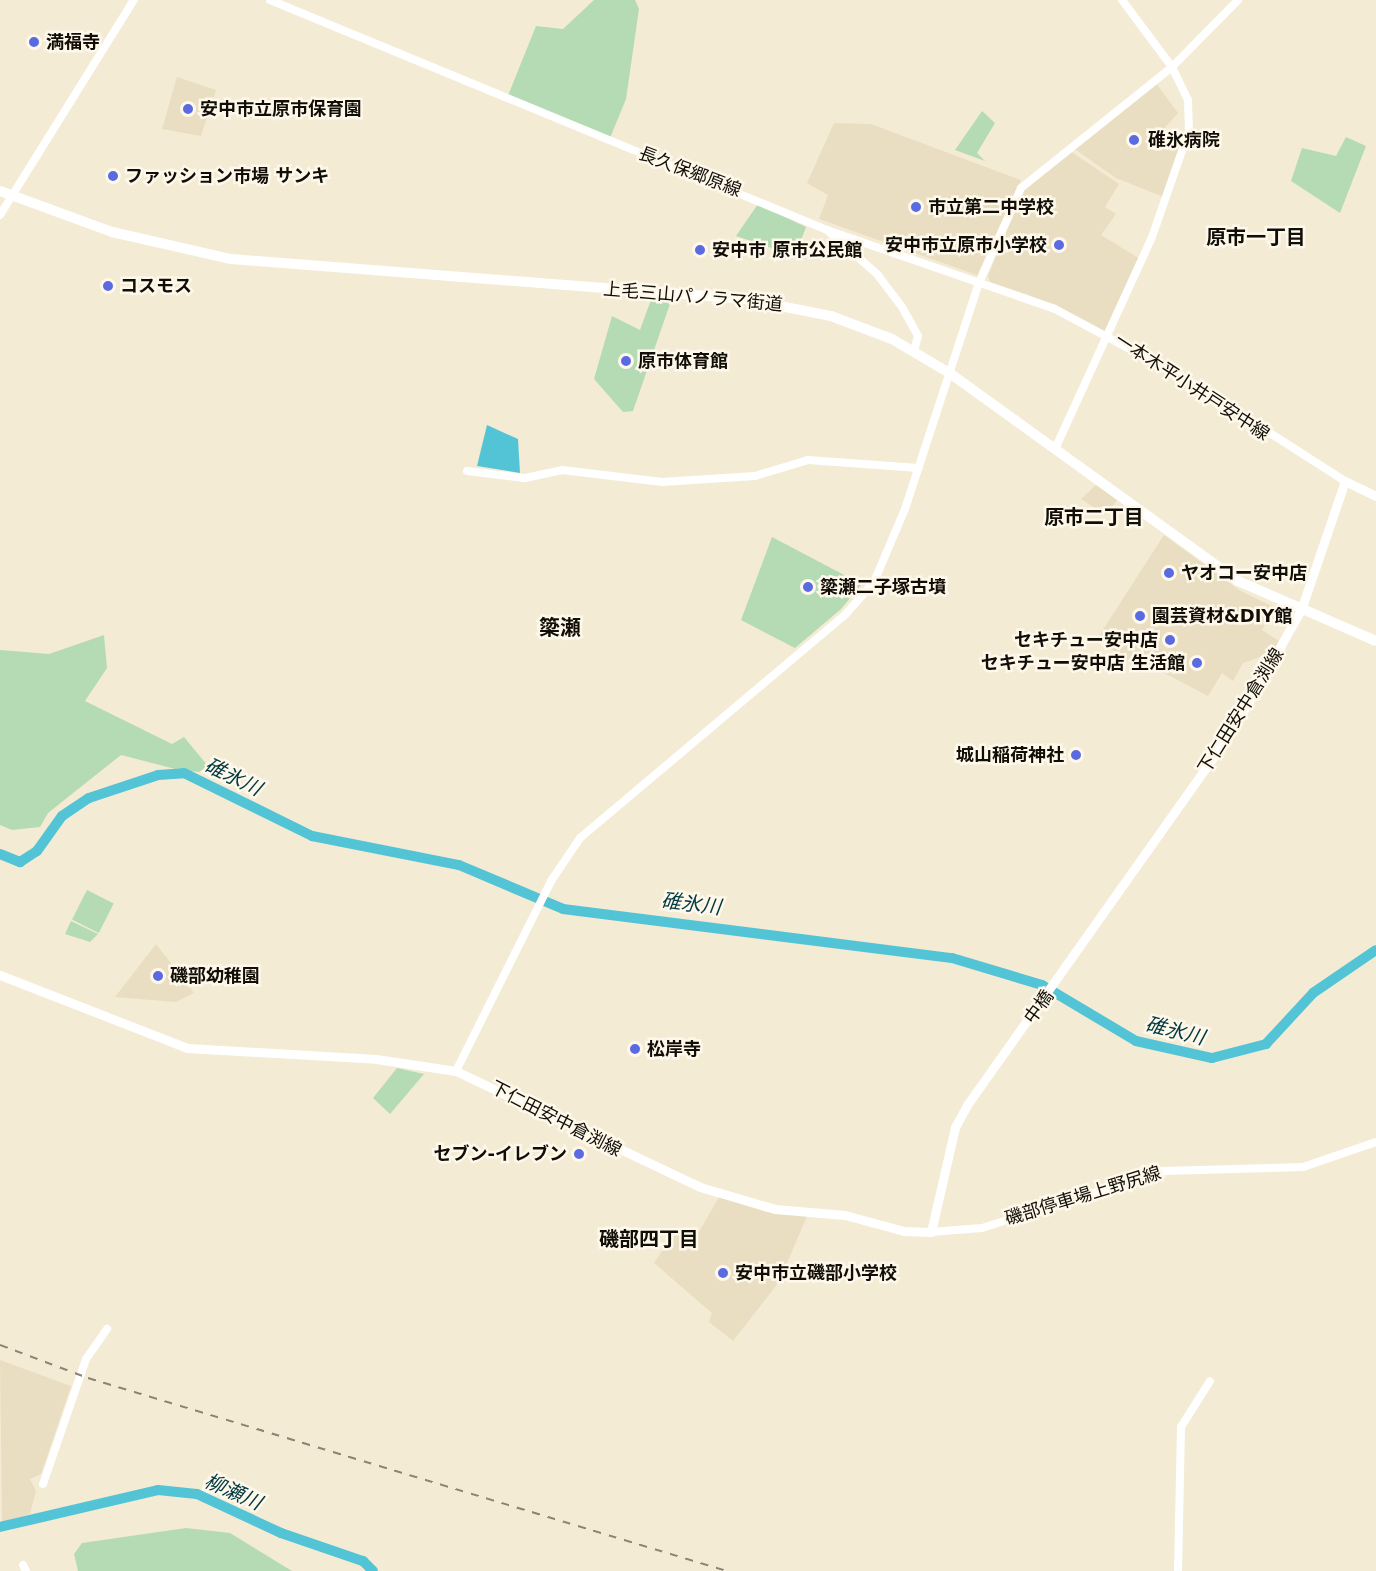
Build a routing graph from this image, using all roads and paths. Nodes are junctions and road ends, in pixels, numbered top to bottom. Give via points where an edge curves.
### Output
1 (134, 0) edge
2 (270, 0) edge
3 (1122, 0) edge
4 (1238, 0) edge
5 (1172, 67) junction
6 (0, 191) edge
7 (12, 196) junction
8 (0, 215) edge
9 (827, 230) junction
10 (979, 283) junction
11 (1109, 338) junction
12 (914, 351) junction
13 (951, 374) junction
14 (1055, 449) junction
15 (919, 468) junction
16 (468, 471) dead end
17 (1345, 481) junction
18 (1376, 496) edge
19 (1301, 610) junction
20 (1376, 641) edge
21 (1080, 951) joint
22 (0, 975) edge
23 (456, 1071) junction
24 (1376, 1142) edge
25 (931, 1232) junction
26 (107, 1329) dead end
27 (1210, 1381) dead end
28 (43, 1484) dead end
29 (1178, 1571) edge

1 - 7 street
2 - 9 street, 長久保郷原線
3 - 5 street, 一本木平小井戸安中線
4 - 5 street
5 - 10 street via 1021,188
5 - 11 street, 一本木平小井戸安中線 via 1188,100 1187,142
6 - 7 highway, 上毛三山パノラマ街道
7 - 8 street
7 - 12 highway, 上毛三山パノラマ街道 via 139,240 231,259 772,303 831,316
9 - 10 street, 長久保郷原線
9 - 12 street via 877,274 902,307 918,336
10 - 11 street, 長久保郷原線 via 1029,297
10 - 13 street
11 - 14 street
11 - 17 street, 一本木平小井戸安中線 via 1189,381
12 - 13 highway, 上毛三山パノラマ街道
13 - 14 highway, 上毛三山パノラマ街道
13 - 15 street
14 - 19 highway, 上毛三山パノラマ街道 via 1224,571
15 - 16 street via 808,460 755,476 662,482 562,470 525,478
15 - 23 street via 879,571 844,616 594,823 564,858
17 - 18 main road
17 - 19 main road, 下仁田安中倉渕線
19 - 20 highway, 上毛三山パノラマ街道
19 - 21 main road, 下仁田安中倉渕線 via 1235,726
21 - 25 main road, 中橋 via 955,1127
22 - 23 main road, 下仁田安中倉渕線 via 187,1048 376,1059
23 - 25 main road, 下仁田安中倉渕線 via 700,1187 775,1209 845,1215 896,1230
24 - 25 street, 磯部停車場上野尻線 via 1303,1167 1172,1169 982,1228
26 - 28 street via 86,1359
27 - 29 street via 1180,1427

